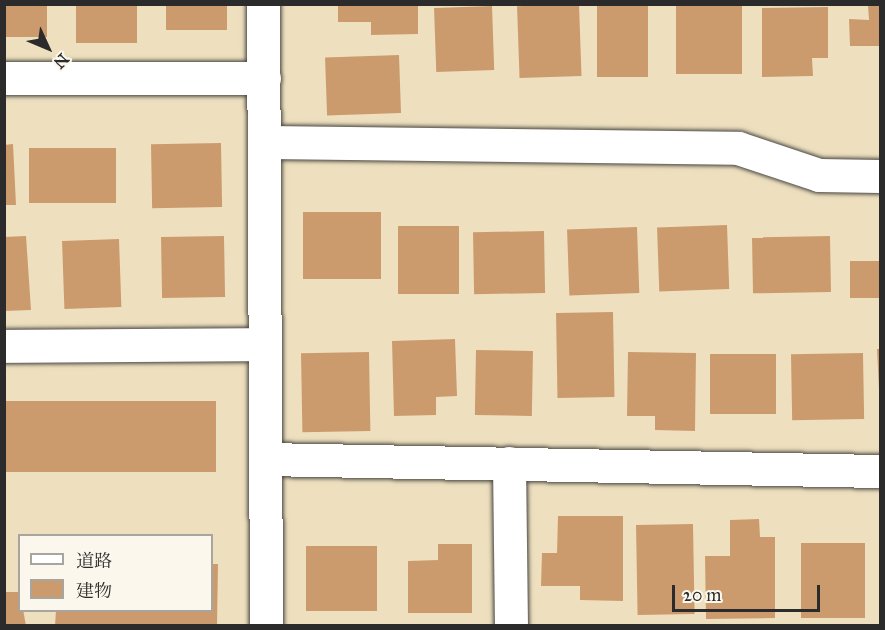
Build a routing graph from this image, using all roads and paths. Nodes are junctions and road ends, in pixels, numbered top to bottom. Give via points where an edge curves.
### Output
1 (263, 4) edge
2 (4, 78) edge
3 (264, 78) junction
4 (264, 142) junction
5 (880, 176) edge
6 (265, 344) junction
7 (4, 345) edge
8 (265, 459) junction
9 (509, 463) junction
10 (880, 471) edge
11 (267, 626) edge
12 (511, 626) edge

1 - 3 street
2 - 3 street
3 - 4 street
4 - 5 street via 738,148 819,175
4 - 6 street
6 - 7 street
6 - 8 street
8 - 9 street
8 - 11 street
9 - 10 street
9 - 12 street

